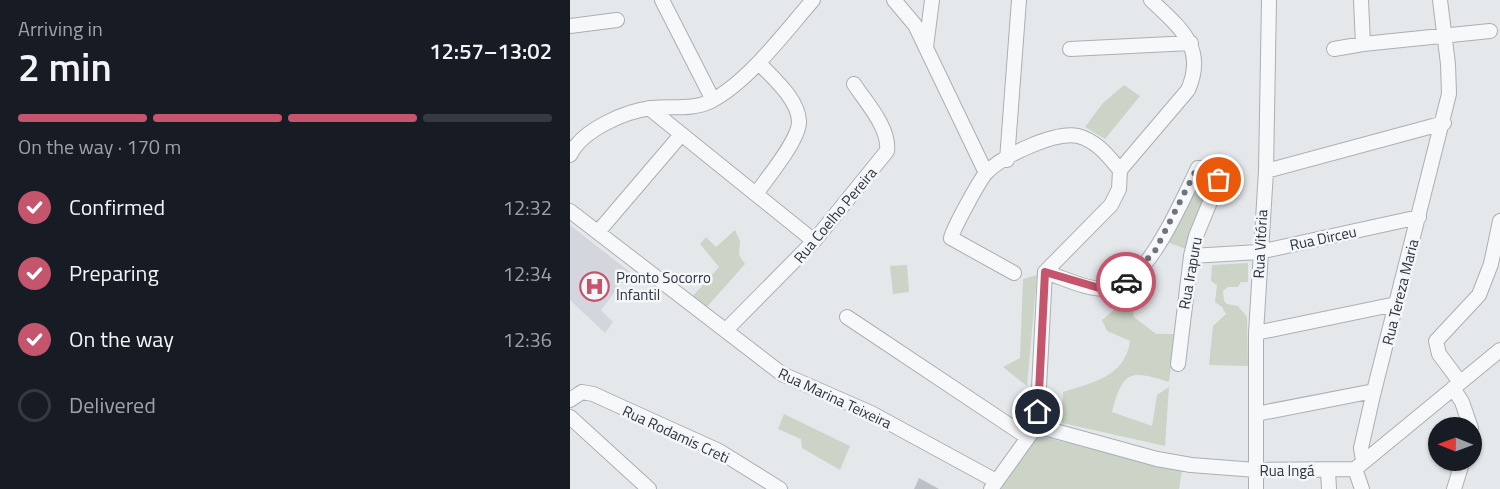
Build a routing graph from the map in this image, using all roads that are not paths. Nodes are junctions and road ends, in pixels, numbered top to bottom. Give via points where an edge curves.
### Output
1 (663, 0) edge
2 (813, 0) edge
3 (894, 0) edge
4 (932, 0) edge
5 (1019, 0) edge
6 (1150, 0) edge
7 (1269, 0) edge
8 (1361, 0) edge
9 (1440, 0) edge
10 (617, 20) dead end
11 (570, 26) edge
12 (1490, 31) dead end
13 (1443, 36) junction
14 (1191, 43) junction
15 (1363, 44) junction
16 (926, 47) junction
17 (1070, 49) dead end
18 (1334, 50) dead end
19 (759, 63) junction
20 (854, 84) dead end
21 (712, 100) junction
22 (649, 108) junction
23 (1444, 123) junction
24 (680, 136) junction
25 (570, 155) edge
26 (1007, 160) junction
27 (1120, 170) junction
28 (1266, 171) junction
29 (986, 173) junction
30 (756, 194) junction
31 (570, 210) edge
32 (1419, 217) junction
33 (1500, 220) edge
34 (598, 232) junction
35 (814, 242) junction
36 (1259, 252) junction
37 (1191, 255) junction
38 (1045, 272) junction
39 (1014, 273) dead end
40 (1396, 304) junction
41 (847, 317) dead end
42 (726, 330) junction
43 (1256, 333) junction
44 (1500, 350) edge
45 (1178, 364) dead end
46 (1457, 385) junction
47 (1374, 391) junction
48 (570, 400) edge
49 (1256, 414) junction
50 (570, 417) edge
51 (1467, 417) edge
52 (1037, 426) junction
53 (1027, 437) junction
54 (1359, 465) junction
55 (1256, 470) junction
56 (1328, 470) junction
57 (1460, 471) edge
58 (994, 485) edge
59 (649, 489) edge
60 (780, 489) edge
61 (1256, 489) edge
62 (1329, 489) edge
63 (1362, 489) edge
64 (1454, 489) edge

1 - 21 street
2 - 19 street
3 - 16 street via 908,14
4 - 16 street
5 - 26 street
6 - 14 street
7 - 28 street, Rua Vitória
8 - 15 street
9 - 13 street, Rua Tereza Maria
10 - 11 street
12 - 13 street
13 - 15 street
13 - 23 street, Rua Tereza Maria via 1449,94
14 - 17 street
14 - 27 street via 1194,68 1188,90
15 - 18 street
16 - 29 street
19 - 21 street
19 - 30 street via 794,106 799,120 795,136
20 - 35 street, Rua Coelho Pereira via 880,124 887,151
21 - 22 street via 687,107
22 - 24 street
22 - 25 street via 580,140
23 - 28 street
23 - 32 street, Rua Tereza Maria
24 - 30 street
24 - 34 street
26 - 27 street via 1050,138 1076,135 1101,148
26 - 29 street
27 - 38 street via 1119,189 1111,205
28 - 36 street, Rua Vitória
29 - 39 street via 951,238
30 - 35 street
31 - 34 street, Rua Marina Teixeira
32 - 36 street, Rua Dirceu
32 - 40 street, Rua Tereza Maria
33 - 46 street via 1491,264 1479,294 1436,341
34 - 42 street, Rua Marina Teixeira
35 - 42 street, Rua Coelho Pereira
36 - 37 street, Rua Dirceu
36 - 43 street, Rua Vitória
37 - 38 street, Rua Irapuru via 1219,180 1211,168 1197,168 1155,251 1123,285 1106,290
37 - 45 street, Rua Irapuru
38 - 52 street
40 - 43 street
40 - 47 street, Rua Tereza Maria
41 - 53 street
42 - 58 street, Rua Marina Teixeira via 782,374 871,413
43 - 49 street, Rua Vitória
44 - 46 street
46 - 51 street
46 - 54 street
47 - 49 street
47 - 54 street, Rua Tereza Maria
48 - 60 street, Rua Rodamis Creti via 582,392 593,394 718,451
49 - 55 street, Rua Vitória
50 - 59 street
52 - 53 street
52 - 55 street, Rua Ingá via 1175,463
53 - 58 street
54 - 56 street, Rua Ingá
54 - 63 street
55 - 56 street, Rua Ingá
55 - 61 street, Rua Vitória
56 - 62 street
57 - 64 street

